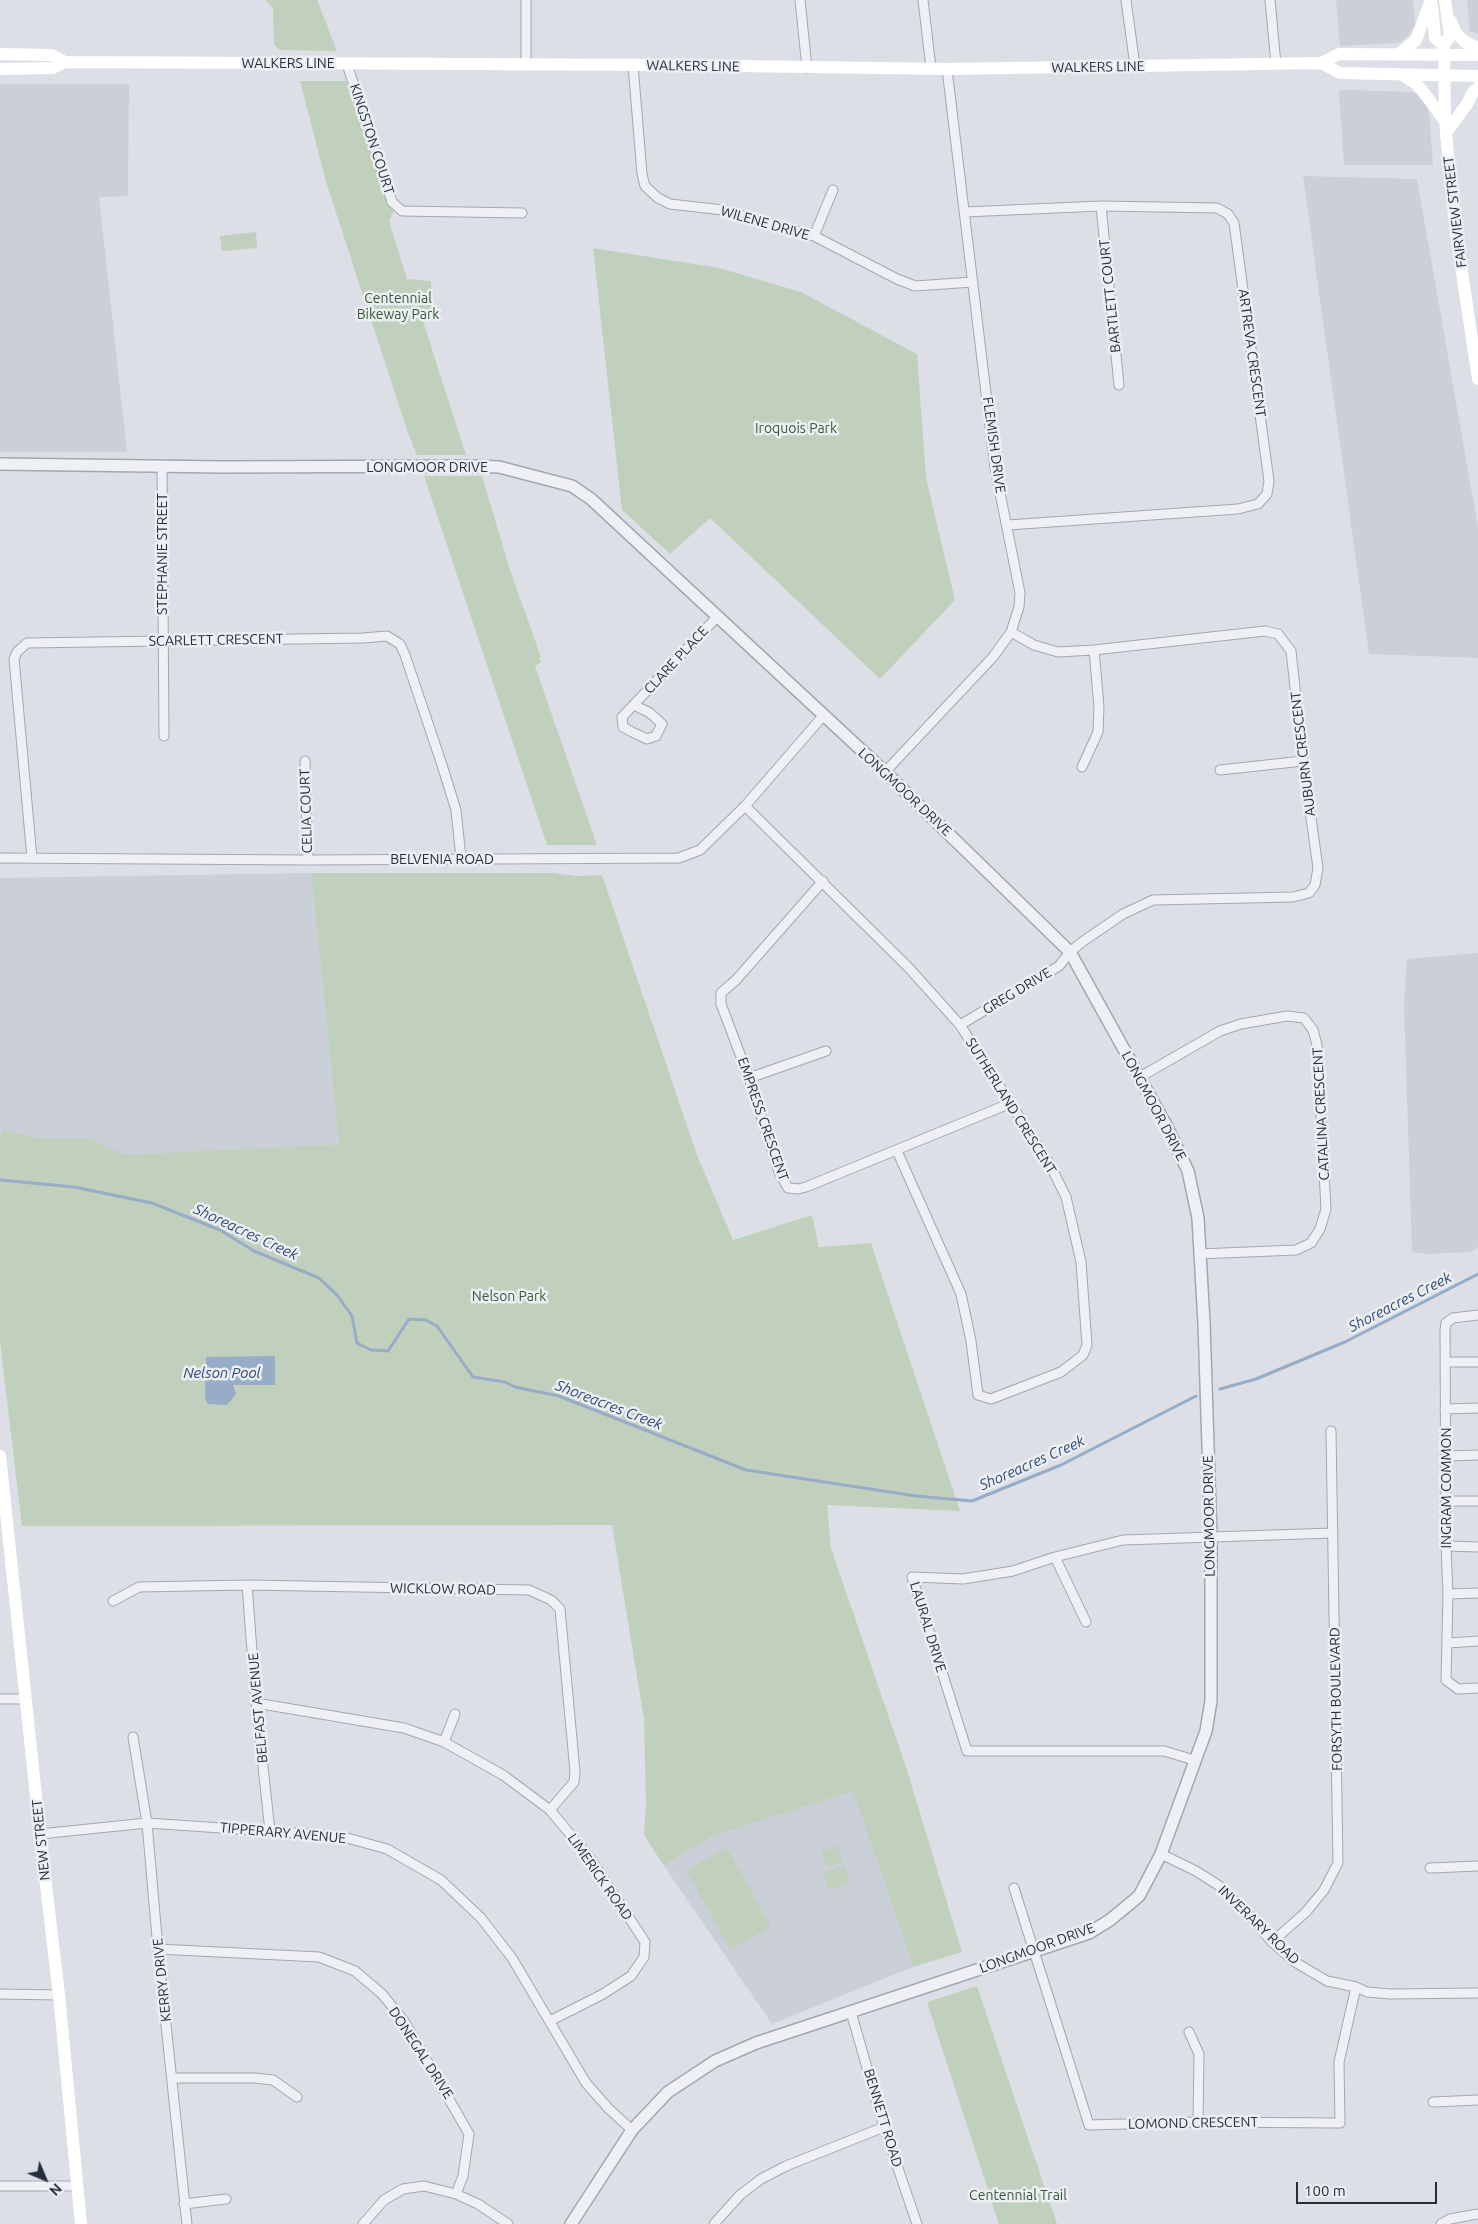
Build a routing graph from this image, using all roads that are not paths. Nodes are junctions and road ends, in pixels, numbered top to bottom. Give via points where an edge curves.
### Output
1 (526, 0) edge
2 (800, 0) edge
3 (923, 0) edge
4 (1126, 0) edge
5 (1270, 0) edge
6 (1431, 0) edge
7 (1446, 5) edge
8 (1478, 48) edge
9 (1444, 50) junction
10 (0, 54) edge
11 (1399, 54) junction
12 (1478, 55) edge
13 (65, 62) junction
14 (1321, 63) junction
15 (348, 64) junction
16 (526, 64) junction
17 (1276, 64) junction
18 (633, 65) junction
19 (1135, 66) junction
20 (807, 68) junction
21 (932, 68) junction
22 (0, 69) edge
23 (947, 69) junction
24 (1400, 74) junction
25 (1445, 76) junction
26 (1478, 76) edge
27 (1478, 88) edge
28 (1445, 127) junction
29 (833, 190) dead end
30 (1101, 206) junction
31 (965, 212) junction
32 (522, 213) dead end
33 (814, 236) junction
34 (973, 282) junction
35 (1478, 378) edge
36 (1119, 385) dead end
37 (0, 464) edge
38 (162, 466) junction
39 (1008, 525) junction
40 (718, 616) junction
41 (1011, 632) junction
42 (163, 642) junction
43 (1094, 650) junction
44 (634, 705) junction
45 (823, 716) junction
46 (164, 736) dead end
47 (305, 761) dead end
48 (1302, 761) junction
49 (1082, 767) dead end
50 (1220, 770) dead end
51 (885, 772) junction
52 (746, 806) junction
53 (0, 858) edge
54 (32, 858) junction
55 (460, 858) junction
56 (308, 860) junction
57 (823, 881) junction
58 (1070, 952) junction
59 (960, 1025) junction
60 (826, 1051) dead end
61 (1140, 1077) junction
62 (749, 1078) junction
63 (1011, 1103) junction
64 (897, 1151) junction
65 (1199, 1254) junction
66 (1478, 1315) edge
67 (1445, 1362) junction
68 (1478, 1362) edge
69 (1478, 1408) edge
70 (1445, 1409) junction
71 (1332, 1431) dead end
72 (1478, 1455) edge
73 (0, 1456) edge
74 (1446, 1456) junction
75 (1446, 1501) junction
76 (1478, 1501) edge
77 (1333, 1533) junction
78 (1211, 1538) junction
79 (1446, 1546) junction
80 (1478, 1547) edge
81 (1055, 1557) junction
82 (247, 1585) junction
83 (1478, 1593) edge
84 (1448, 1594) junction
85 (113, 1601) dead end
86 (1086, 1622) dead end
87 (1478, 1641) edge
88 (1448, 1643) junction
89 (1478, 1688) edge
90 (0, 1699) edge
91 (26, 1699) junction
92 (256, 1703) junction
93 (455, 1714) dead end
94 (133, 1737) dead end
95 (444, 1742) junction
96 (1194, 1760) junction
97 (550, 1810) junction
98 (147, 1823) junction
99 (270, 1831) junction
100 (40, 1834) junction
101 (1161, 1854) junction
102 (1478, 1866) edge
103 (1430, 1868) dead end
104 (1014, 1888) dead end
105 (1272, 1942) junction
106 (158, 1950) junction
107 (1036, 1952) junction
108 (1356, 1987) junction
109 (1478, 1993) edge
110 (0, 1994) edge
111 (59, 1995) junction
112 (851, 2012) junction
113 (550, 2021) junction
114 (1189, 2032) dead end
115 (173, 2078) junction
116 (297, 2097) dead end
117 (1478, 2100) edge
118 (1433, 2102) dead end
119 (1198, 2122) junction
120 (884, 2127) junction
121 (632, 2130) junction
122 (0, 2186) edge
123 (77, 2186) junction
124 (456, 2194) junction
125 (226, 2199) dead end
126 (184, 2204) junction
127 (1478, 2214) edge
128 (81, 2224) edge
129 (187, 2224) edge
130 (363, 2224) edge
131 (508, 2224) edge
132 (571, 2224) edge
133 (714, 2224) edge
134 (917, 2224) edge
135 (1441, 2224) edge

1 - 16 street
2 - 20 street
3 - 21 street
4 - 19 street
5 - 17 street
6 - 9 main road, FAIRVIEW STREET via 1435,38
6 - 11 main road via 1416,40
7 - 8 main road via 1456,33
7 - 9 main road, FAIRVIEW STREET via 1450,36
9 - 11 main road, WALKERS LINE
9 - 12 main road, WALKERS LINE
9 - 25 main road, FAIRVIEW STREET
10 - 13 main road, WALKERS LINE via 52,55
11 - 14 main road, WALKERS LINE via 1339,54
13 - 15 main road, WALKERS LINE
13 - 22 main road, WALKERS LINE via 53,68
14 - 17 main road, WALKERS LINE
14 - 24 main road, WALKERS LINE via 1340,73
15 - 16 main road, WALKERS LINE
15 - 32 street, KINGSTON COURT via 392,202 402,211
16 - 18 main road, WALKERS LINE
17 - 19 main road, WALKERS LINE
18 - 20 main road, WALKERS LINE
18 - 33 street, WILENE DRIVE via 645,186 670,204 723,210
19 - 23 main road, WALKERS LINE
20 - 21 main road, WALKERS LINE
21 - 23 main road, WALKERS LINE
23 - 31 street, FLEMISH DRIVE
24 - 25 main road, WALKERS LINE
24 - 28 main road via 1422,90
25 - 26 main road, WALKERS LINE
25 - 28 main road, FAIRVIEW STREET
27 - 28 main road
28 - 35 main road, FAIRVIEW STREET via 1455,226
29 - 33 street
30 - 31 street, ARTREVA CRESCENT
30 - 36 street, BARTLETT COURT
30 - 39 street, ARTREVA CRESCENT via 1217,208 1228,214 1234,223 1269,481 1268,494 1258,504 1238,509
31 - 34 street, FLEMISH DRIVE
33 - 34 street, WILENE DRIVE via 915,286
34 - 39 street, FLEMISH DRIVE via 995,468
37 - 38 street, LONGMOOR DRIVE
38 - 40 street, LONGMOOR DRIVE via 473,466 534,475 572,486 591,499
38 - 42 street, STEPHANIE STREET
39 - 41 street, FLEMISH DRIVE via 1020,593 1018,617
40 - 44 street, CLARE PLACE
40 - 45 street, LONGMOOR DRIVE
41 - 43 street, AUBURN CRESCENT via 1034,645 1058,652
41 - 51 street, FLEMISH DRIVE via 994,657
42 - 46 street, STEPHANIE STREET
42 - 54 street, SCARLETT CRESCENT via 39,642 27,643 17,652 14,659
42 - 55 street, SCARLETT CRESCENT via 387,636 400,644 456,810
43 - 48 street, AUBURN CRESCENT via 1265,631 1278,634 1291,651
43 - 49 street via 1098,732
44 - 44 street, CLARE PLACE via 622,717 623,727 647,739 656,736 662,724
45 - 51 street, LONGMOOR DRIVE
45 - 52 street, BELVENIA ROAD
47 - 56 street, CELIA COURT
48 - 50 street
48 - 58 street, AUBURN CRESCENT via 1318,868 1315,885 1309,893 1292,897 1152,900 1123,914
51 - 58 street, LONGMOOR DRIVE
52 - 55 street, BELVENIA ROAD via 700,850 679,858
52 - 57 street, SUTHERLAND CRESCENT
53 - 54 street, BELVENIA ROAD
54 - 56 street, BELVENIA ROAD
55 - 56 street, BELVENIA ROAD
57 - 59 street, SUTHERLAND CRESCENT
57 - 62 street, EMPRESS CRESCENT via 721,993 721,1004
58 - 59 street, GREG DRIVE via 1059,966
58 - 61 street, LONGMOOR DRIVE
59 - 63 street, SUTHERLAND CRESCENT
60 - 62 street
61 - 65 street, LONGMOOR DRIVE via 1188,1171 1198,1218
61 - 65 street, CATALINA CRESCENT via 1220,1031 1241,1024 1288,1016 1304,1018 1313,1030 1317,1045 1326,1209 1320,1229 1311,1244 1296,1250
62 - 64 street, EMPRESS CRESCENT via 779,1172 788,1188 806,1187
63 - 64 street, EMPRESS CRESCENT
63 - 64 street, SUTHERLAND CRESCENT via 1066,1197 1081,1262 1087,1345 1084,1355 1061,1372 991,1400 978,1395 961,1294
65 - 78 street, LONGMOOR DRIVE
66 - 67 street, INGRAM COMMON via 1458,1316 1446,1323
67 - 68 street
67 - 70 street, INGRAM COMMON
69 - 70 street
70 - 74 street, INGRAM COMMON
71 - 77 street, FORSYTH BOULEVARD
72 - 74 street
73 - 91 main road, NEW STREET
74 - 75 street, INGRAM COMMON
75 - 76 street
75 - 79 street, INGRAM COMMON
77 - 78 street, LAURAL DRIVE
77 - 105 street, FORSYTH BOULEVARD via 1338,1864 1324,1890 1306,1912
78 - 81 street, LAURAL DRIVE via 1123,1540
78 - 96 street, LONGMOOR DRIVE via 1212,1701 1206,1731
79 - 80 street
79 - 84 street, INGRAM COMMON
81 - 86 street
81 - 96 street, LAURAL DRIVE via 1013,1571 963,1579 912,1576 967,1751 1164,1752
82 - 85 street, WICKLOW ROAD via 140,1587
82 - 92 street, BELFAST AVENUE
82 - 97 street, WICKLOW ROAD via 529,1590 551,1600 560,1609 575,1772 574,1782
83 - 84 street
84 - 88 street, INGRAM COMMON
87 - 88 street
88 - 89 street, INGRAM COMMON via 1446,1680 1458,1689
90 - 91 street
91 - 100 main road, NEW STREET
92 - 95 street, LIMERICK ROAD via 404,1728
92 - 99 street, BELFAST AVENUE
93 - 95 street
94 - 98 street, KERRY DRIVE
95 - 97 street, LIMERICK ROAD via 503,1775
96 - 101 street, LONGMOOR DRIVE
97 - 113 street, LIMERICK ROAD via 590,1858 645,1942 644,1957 631,1976
98 - 99 street, TIPPERARY AVENUE
98 - 100 street, TIPPERARY AVENUE
98 - 106 street, KERRY DRIVE
99 - 113 street, TIPPERARY AVENUE via 340,1836 387,1849 441,1880 481,1918 512,1958
100 - 111 main road, NEW STREET
101 - 105 street, INVERARY ROAD via 1218,1885
101 - 107 street, LONGMOOR DRIVE via 1139,1896 1110,1920 1089,1933
102 - 103 street
104 - 107 street
105 - 108 street, INVERARY ROAD via 1295,1962 1327,1981
106 - 115 street, KERRY DRIVE
106 - 124 street, DONEGAL DRIVE via 319,1957 355,1971 382,1994 404,2021 469,2134 463,2176
107 - 112 street, LONGMOOR DRIVE
107 - 119 street, LOMOND CRESCENT via 1089,2125
108 - 109 street, INVERARY ROAD via 1367,1992 1390,1994
108 - 119 street, LOMOND CRESCENT via 1339,2062 1340,2123
110 - 111 street
111 - 123 main road, NEW STREET
112 - 120 street, BENNETT ROAD
112 - 121 street, LONGMOOR DRIVE via 756,2043 715,2061 668,2092
113 - 121 street, TIPPERARY AVENUE via 586,2083
114 - 119 street via 1199,2054
115 - 116 street via 273,2080
115 - 126 street, KERRY DRIVE
117 - 118 street
120 - 133 street via 761,2179 740,2195
120 - 134 street, BENNETT ROAD
121 - 132 street, LONGMOOR DRIVE
122 - 123 street
123 - 128 main road, NEW STREET
124 - 130 street via 424,2186 403,2189 384,2200
124 - 131 street
125 - 126 street
126 - 129 street, KERRY DRIVE
127 - 135 street

